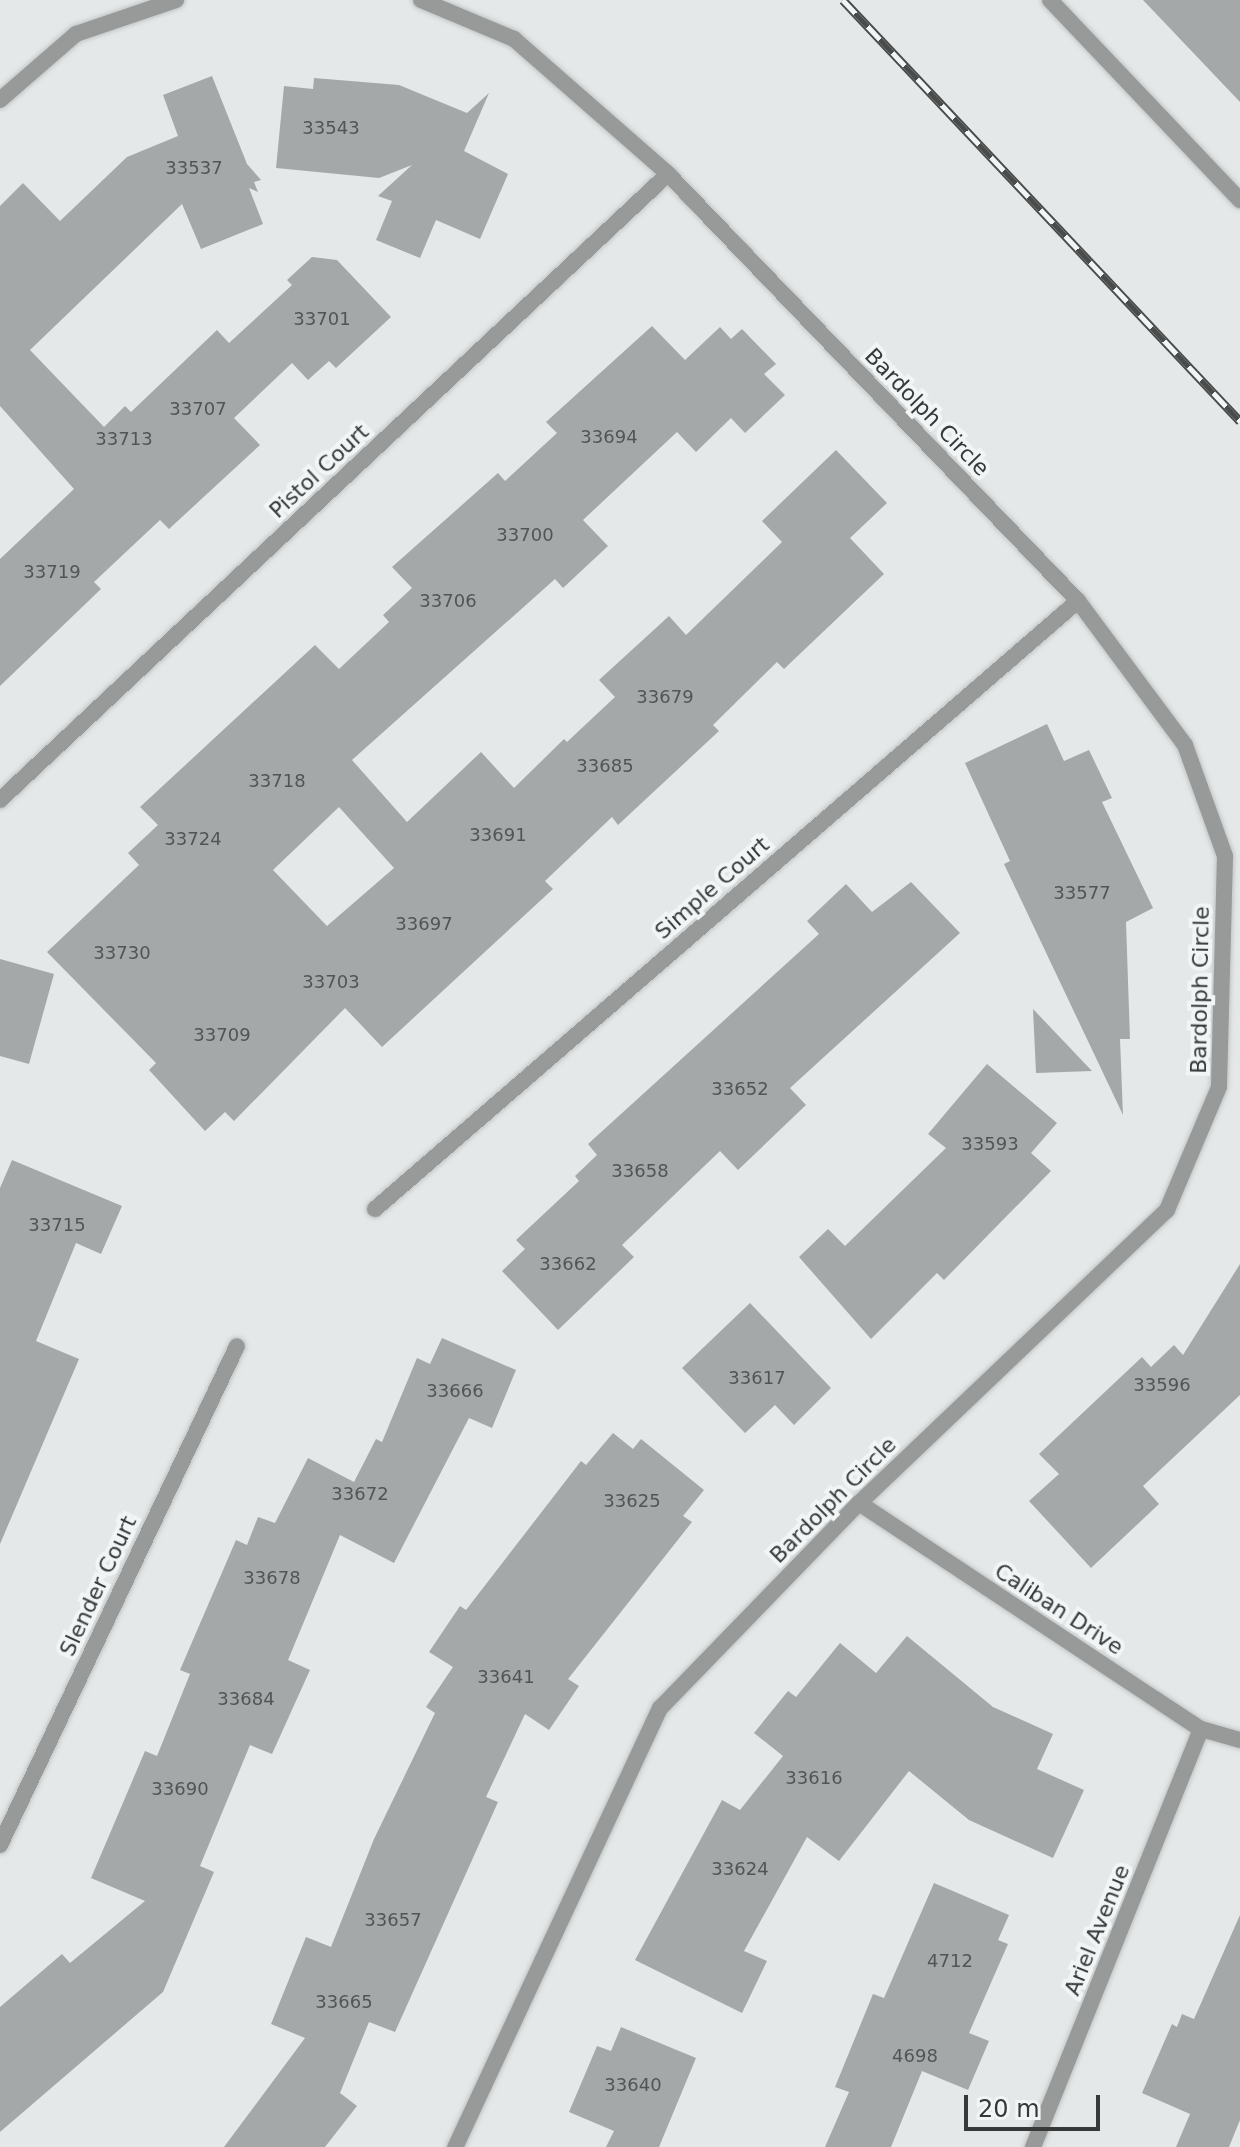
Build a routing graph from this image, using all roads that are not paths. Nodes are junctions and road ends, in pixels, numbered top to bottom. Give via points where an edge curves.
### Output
1 (176, 0) edge
2 (421, 0) edge
3 (1050, 0) edge
4 (0, 100) edge
5 (668, 174) junction
6 (1240, 200) edge
7 (1078, 601) junction
8 (0, 800) edge
9 (375, 1209) dead end
10 (237, 1346) dead end
11 (859, 1503) junction
12 (1201, 1729) junction
13 (1240, 1740) edge
14 (0, 1845) edge
15 (455, 2147) edge
16 (1033, 2147) edge

1 - 4 street via 76,34
2 - 5 street, Bardolph Circle via 514,39
3 - 6 street
5 - 7 street, Bardolph Circle
5 - 8 street, Pistol Court
7 - 9 street, Simple Court
7 - 11 street, Bardolph Circle via 1185,745 1225,856 1219,1087 1167,1210
10 - 14 street, Slender Court
11 - 12 street, Caliban Drive
11 - 15 street, Bardolph Circle via 660,1708
12 - 13 street, Caliban Drive
12 - 16 street, Ariel Avenue

